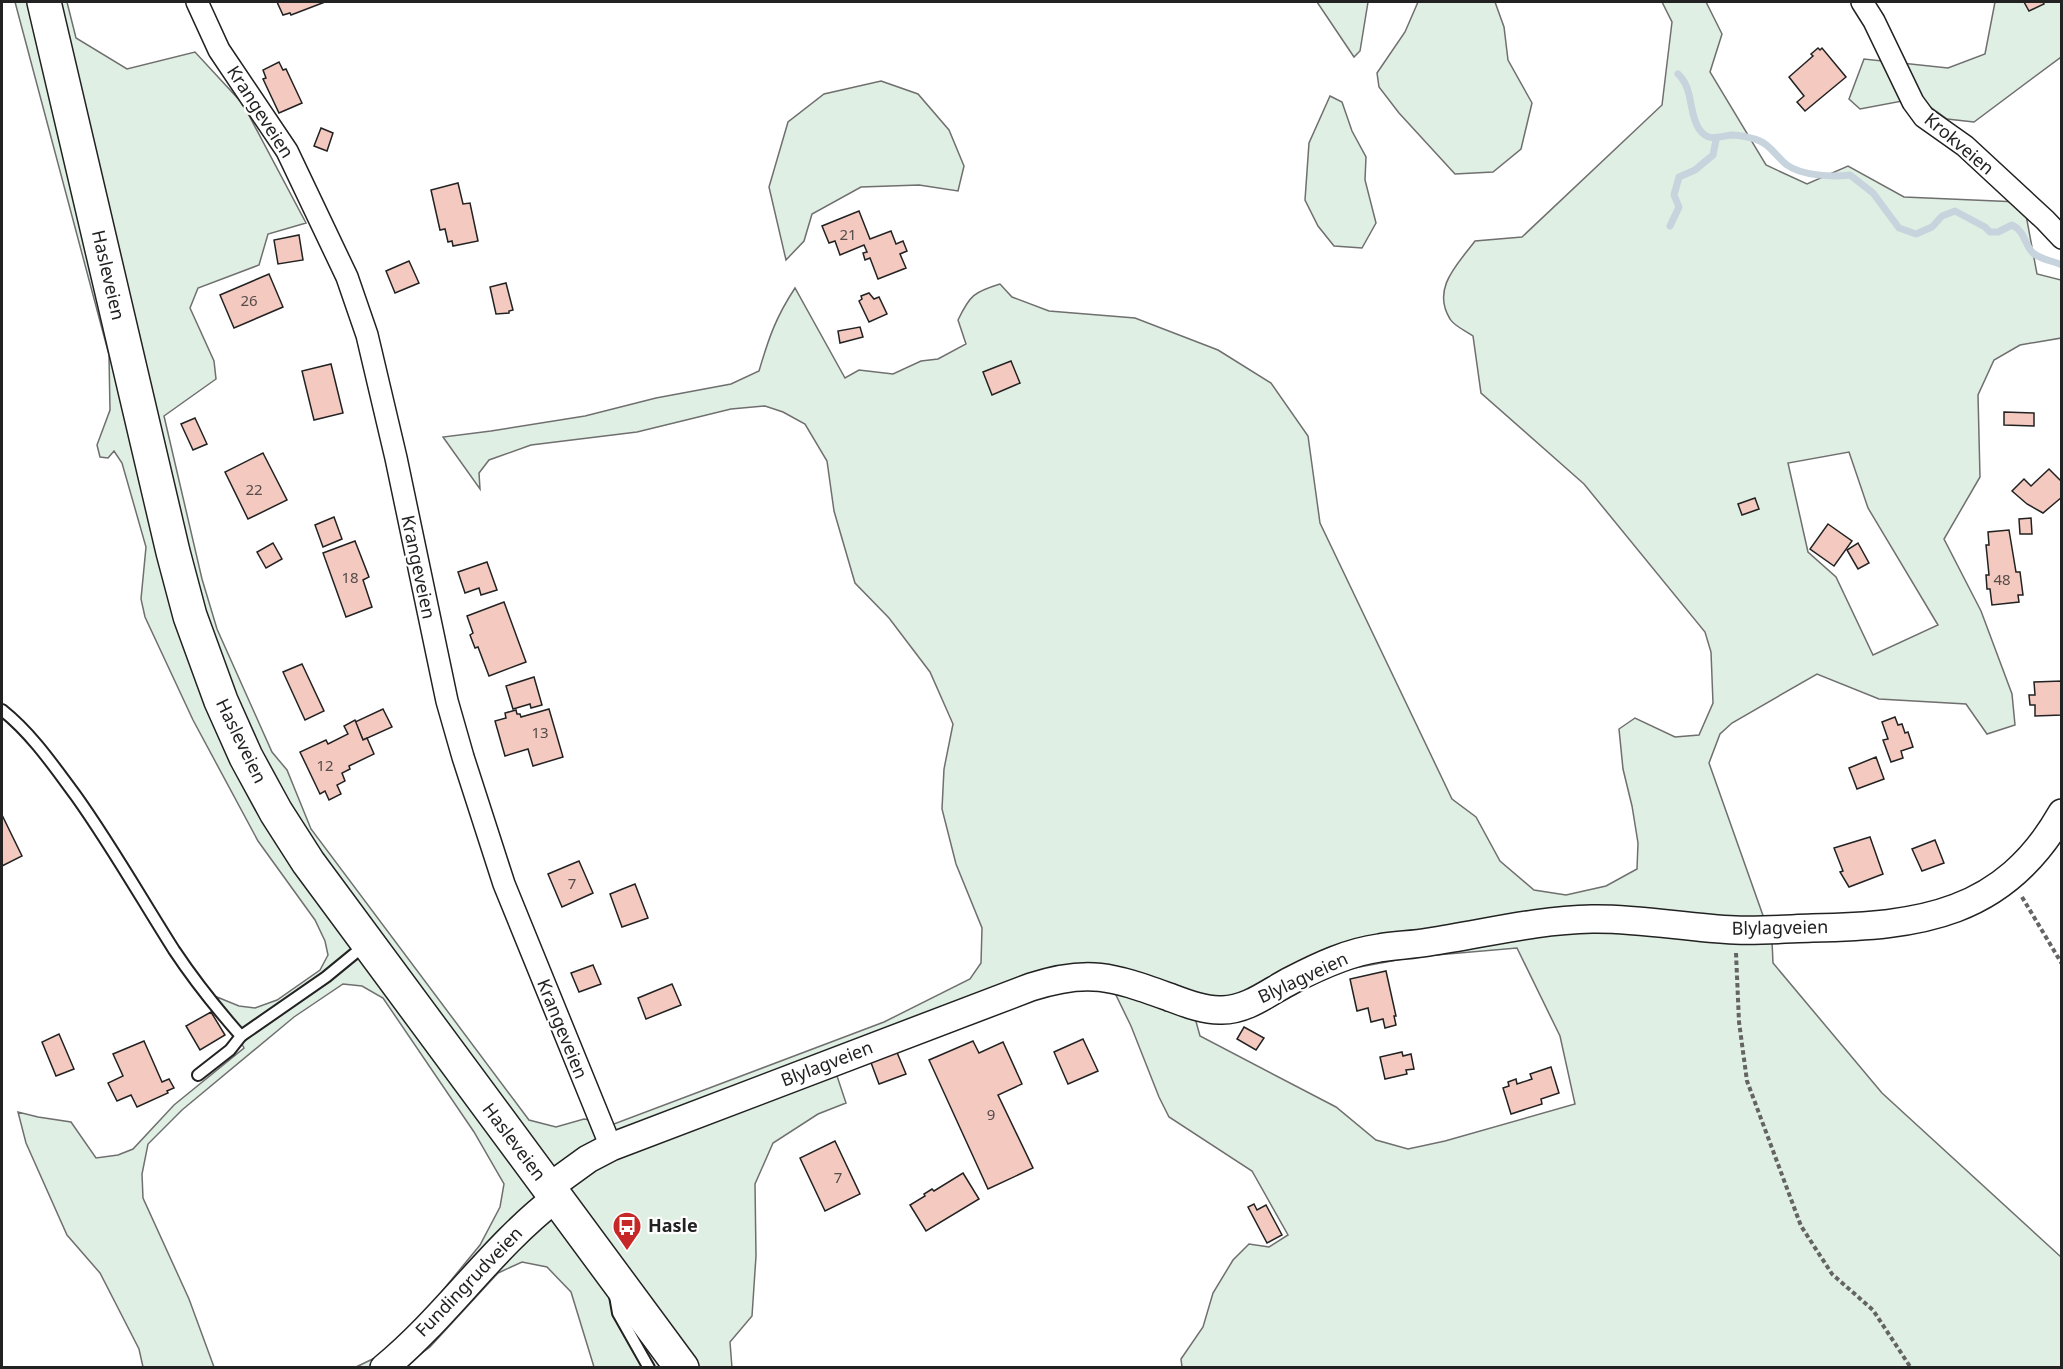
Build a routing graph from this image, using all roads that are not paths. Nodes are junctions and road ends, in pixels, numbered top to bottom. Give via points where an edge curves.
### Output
1 (45, 2) edge
2 (197, 2) edge
3 (1862, 2) edge
4 (2061, 238) edge
5 (2, 710) edge
6 (2061, 813) edge
7 (368, 943) junction
8 (241, 1036) junction
9 (198, 1075) dead end
10 (611, 1146) junction
11 (552, 1193) junction
12 (611, 1271) junction
13 (384, 1368) edge
14 (649, 1368) edge
15 (682, 1368) edge

1 - 7 main road, Hasleveien via 173,552 205,660 246,757 276,812
2 - 10 street, Krangeveien via 219,50 287,151 347,277 367,335 447,701 463,757 504,884
3 - 4 street, Krokveien via 1924,117 1965,146
5 - 8 lane via 42,750 103,835 175,951
6 - 10 street, Blylagveien via 2046,839 2010,878 1956,908 1910,921 1861,927 1736,930 1595,919 1549,920 1345,956 1240,1008 1220,1011 1111,978 1059,978
7 - 8 lane
7 - 11 main road, Hasleveien
8 - 9 lane
10 - 11 street, Blylagveien via 588,1159
11 - 12 main road, Hasleveien
11 - 13 street, Fundingrudveien via 471,1282
12 - 14 lane via 618,1313
12 - 15 main road, Hasleveien

